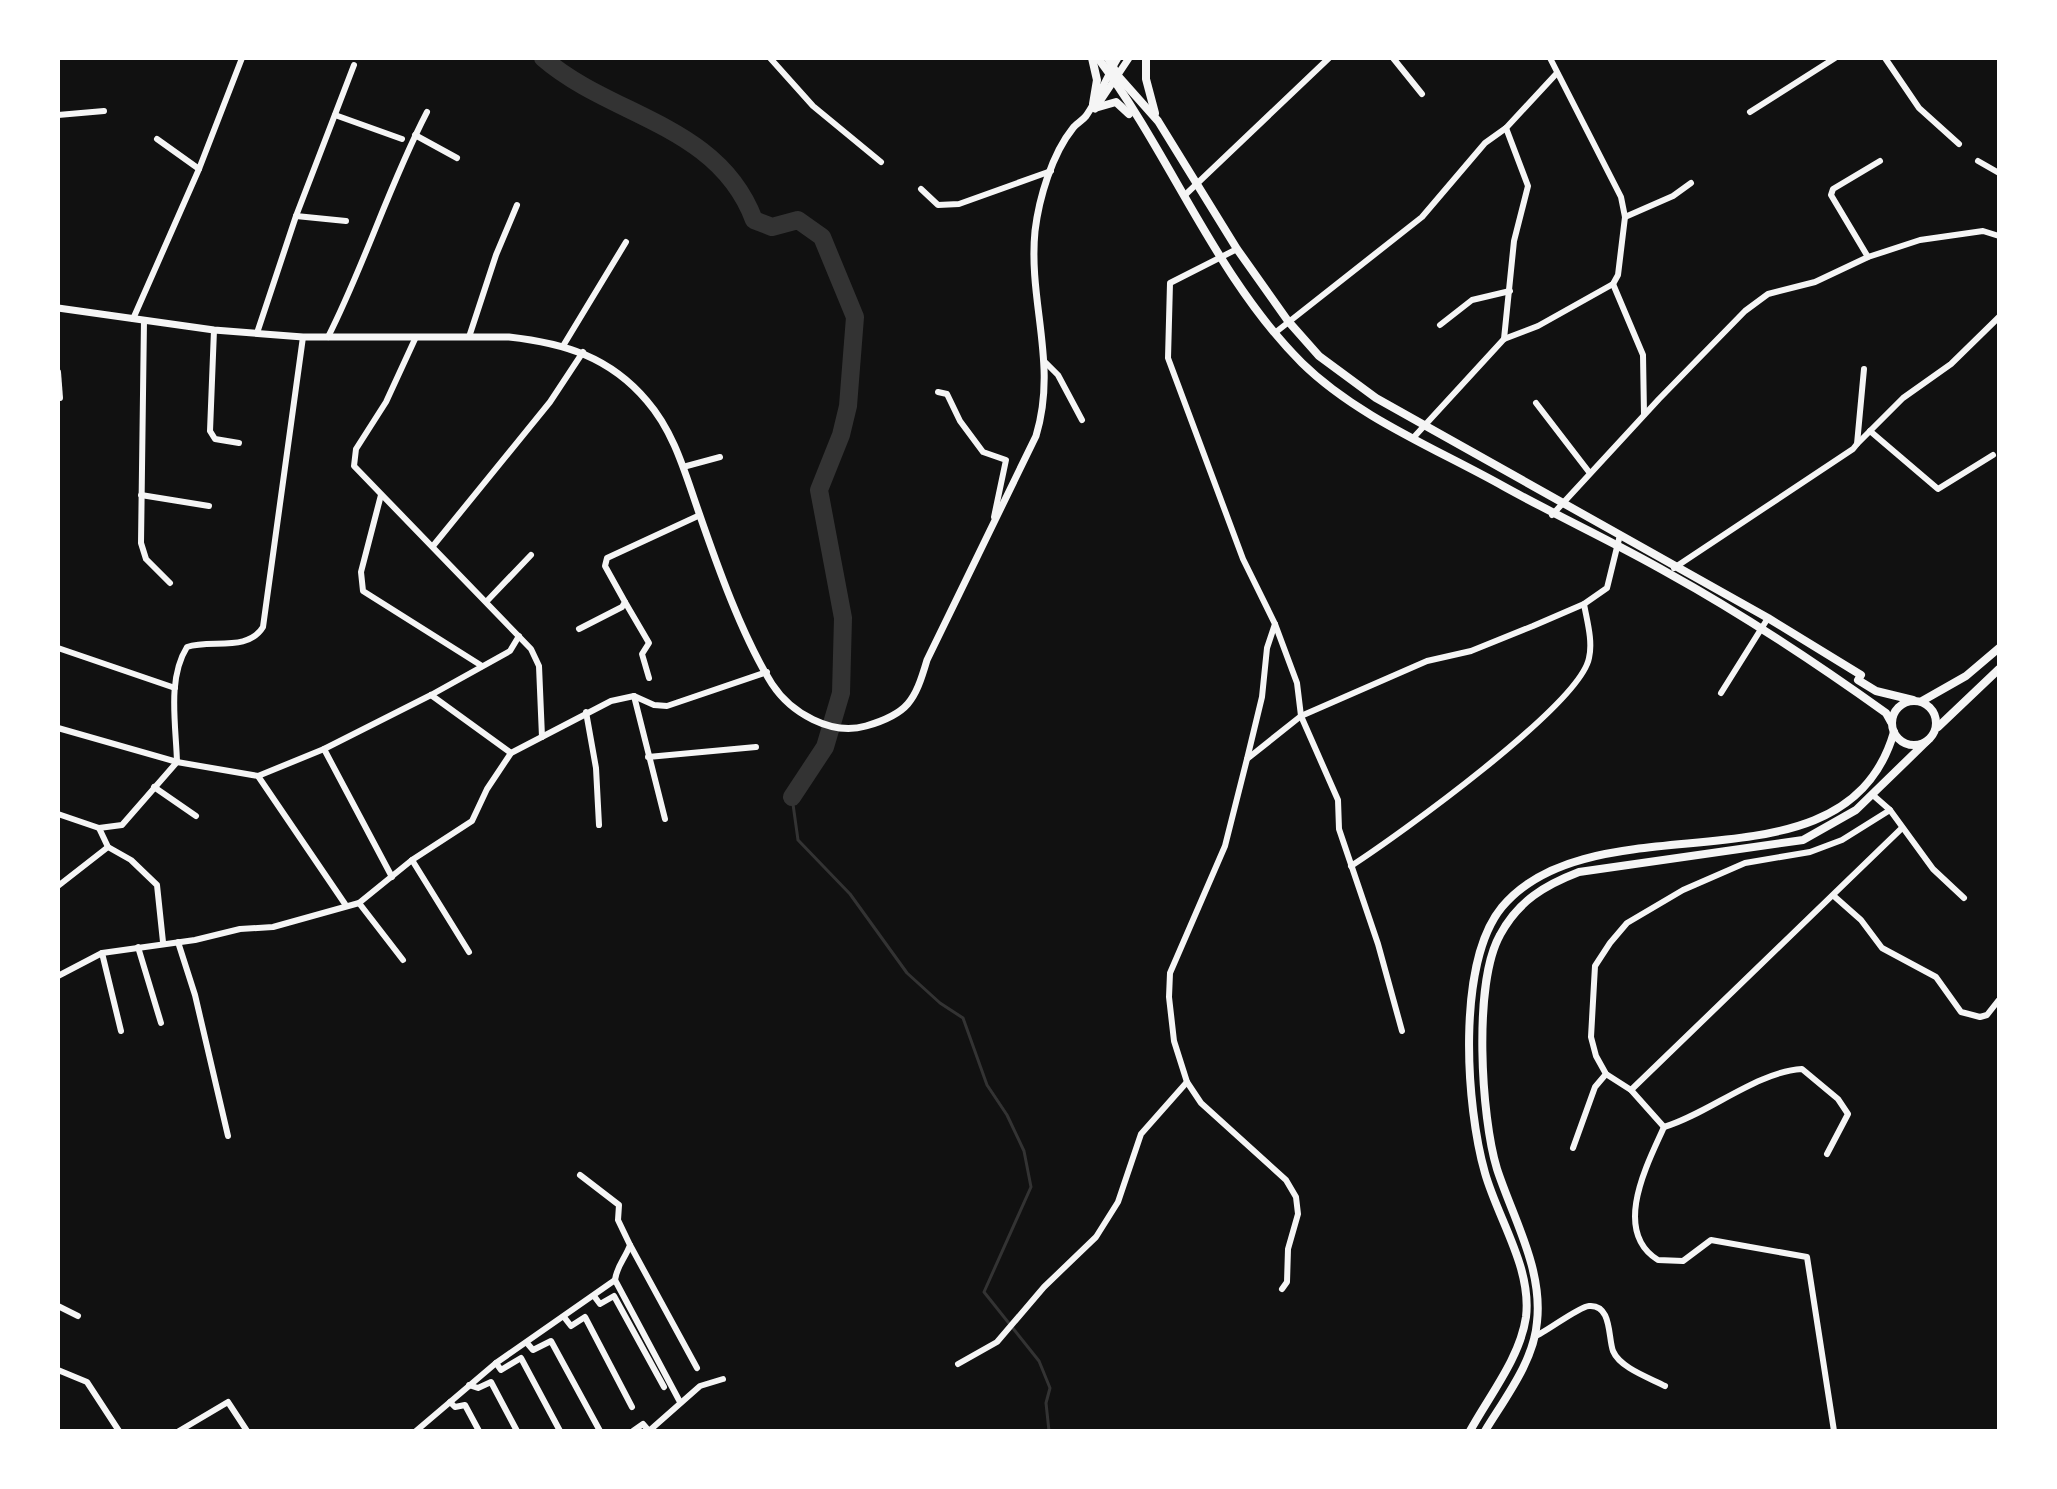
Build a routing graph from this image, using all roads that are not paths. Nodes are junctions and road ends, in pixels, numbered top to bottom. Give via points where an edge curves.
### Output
1 (242, 58) edge
2 (770, 58) edge
3 (1092, 58) edge
4 (1098, 58) edge
5 (1118, 58) edge
6 (1129, 58) edge
7 (1146, 58) edge
8 (1329, 58) edge
9 (1393, 58) edge
10 (1550, 58) edge
11 (1835, 58) edge
12 (1885, 58) edge
13 (354, 65) dead end
14 (1110, 65) edge
15 (1557, 73) junction
16 (1116, 79) junction
17 (1422, 94) dead end
18 (1094, 106) junction
19 (104, 111) dead end
20 (427, 112) dead end
21 (1750, 112) dead end
22 (58, 115) edge
23 (335, 115) junction
24 (1158, 121) junction
25 (1140, 125) junction
26 (1506, 128) junction
27 (415, 135) junction
28 (157, 139) dead end
29 (402, 139) dead end
30 (1959, 144) dead end
31 (457, 158) dead end
32 (1880, 161) dead end
33 (1978, 161) dead end
34 (881, 162) dead end
35 (199, 169) junction
36 (1051, 171) junction
37 (1999, 173) edge
38 (1691, 183) dead end
39 (1197, 186) junction
40 (921, 189) dead end
41 (1184, 196) junction
42 (517, 205) dead end
43 (296, 216) junction
44 (1625, 217) junction
45 (346, 221) dead end
46 (1999, 236) edge
47 (626, 242) dead end
48 (1237, 249) junction
49 (1222, 256) junction
50 (1868, 257) junction
51 (1613, 284) junction
52 (1510, 291) junction
53 (58, 308) edge
54 (1999, 317) edge
55 (133, 319) junction
56 (144, 320) junction
57 (1288, 321) junction
58 (1440, 325) dead end
59 (214, 330) junction
60 (1276, 332) junction
61 (257, 333) junction
62 (303, 337) junction
63 (328, 337) junction
64 (469, 337) junction
65 (415, 339) junction
66 (1504, 339) junction
67 (563, 346) junction
68 (583, 352) junction
69 (1046, 363) junction
70 (1864, 369) dead end
71 (58, 372) edge
72 (938, 392) dead end
73 (60, 398) dead end
74 (1536, 403) dead end
75 (1644, 414) junction
76 (1082, 420) dead end
77 (1425, 426) junction
78 (1870, 431) junction
79 (1414, 437) junction
80 (239, 443) dead end
81 (1857, 444) junction
82 (1993, 455) dead end
83 (720, 457) dead end
84 (683, 467) junction
85 (1589, 472) junction
86 (141, 495) junction
87 (381, 495) junction
88 (1563, 504) junction
89 (209, 506) dead end
90 (700, 515) junction
91 (1552, 515) junction
92 (995, 525) junction
93 (1620, 535) junction
94 (433, 546) junction
95 (1616, 547) junction
96 (531, 555) dead end
97 (1677, 566) junction
98 (1668, 573) junction
99 (170, 583) dead end
100 (487, 601) junction
101 (625, 602) junction
102 (1584, 604) junction
103 (1768, 618) junction
104 (1275, 624) junction
105 (1761, 627) junction
106 (579, 629) dead end
107 (519, 636) junction
108 (58, 648) edge
109 (1999, 648) edge
110 (482, 666) junction
111 (1999, 669) edge
112 (767, 672) junction
113 (649, 678) dead end
114 (175, 688) junction
115 (1721, 693) dead end
116 (431, 695) junction
117 (634, 696) junction
118 (1917, 701) junction
119 (586, 712) junction
120 (1301, 716) junction
121 (1891, 722) junction
122 (1938, 727) junction
123 (58, 728) edge
124 (1894, 732) junction
125 (542, 737) junction
126 (1927, 741) junction
127 (756, 747) dead end
128 (324, 749) junction
129 (511, 753) junction
130 (648, 757) junction
131 (1247, 759) junction
132 (177, 762) junction
133 (258, 776) junction
134 (154, 787) junction
135 (1874, 796) junction
136 (1890, 810) junction
137 (58, 814) edge
138 (196, 816) dead end
139 (665, 819) dead end
140 (599, 825) dead end
141 (99, 828) junction
142 (1902, 828) junction
143 (108, 847) junction
144 (412, 860) junction
145 (1351, 866) junction
146 (392, 877) junction
147 (58, 886) edge
148 (1835, 897) junction
149 (1964, 898) dead end
150 (359, 903) junction
151 (345, 904) junction
152 (163, 942) junction
153 (178, 942) junction
154 (138, 947) junction
155 (469, 952) dead end
156 (102, 953) junction
157 (403, 960) dead end
158 (58, 976) edge
159 (1998, 1001) edge
160 (161, 1023) dead end
161 (121, 1031) dead end
162 (1402, 1031) dead end
163 (1606, 1074) junction
164 (1187, 1082) junction
165 (1631, 1090) junction
166 (1664, 1127) junction
167 (228, 1136) dead end
168 (1573, 1148) dead end
169 (1827, 1154) dead end
170 (580, 1175) dead end
171 (630, 1245) junction
172 (615, 1280) junction
173 (1282, 1289) dead end
174 (594, 1296) junction
175 (58, 1306) edge
176 (78, 1316) dead end
177 (564, 1317) junction
178 (1534, 1337) junction
179 (527, 1343) junction
180 (496, 1363) junction
181 (958, 1364) dead end
182 (697, 1368) dead end
183 (58, 1370) edge
184 (723, 1379) dead end
185 (469, 1385) junction
186 (1665, 1386) dead end
187 (664, 1387) dead end
188 (450, 1402) junction
189 (680, 1402) junction
190 (632, 1407) dead end
191 (119, 1431) edge
192 (179, 1431) edge
193 (247, 1431) edge
194 (416, 1431) edge
195 (479, 1431) edge
196 (517, 1431) edge
197 (560, 1431) edge
198 (600, 1431) edge
199 (633, 1431) edge
200 (1470, 1431) edge
201 (1485, 1431) edge
202 (1834, 1431) edge

1 - 35 street
2 - 34 street via 813,106
3 - 18 main road via 1097,80
4 - 14 main road
5 - 14 street
6 - 16 street
7 - 24 main road
8 - 39 street
9 - 17 street
10 - 15 street
11 - 21 street
12 - 30 street via 1919,108
13 - 23 street
14 - 16 main road
14 - 18 street
15 - 26 street
15 - 44 street via 1606,162
16 - 18 street
16 - 24 main road
16 - 25 main road
18 - 25 main road via 1116,102
18 - 36 street via 1073,127
19 - 22 street
20 - 27 street
23 - 29 street
23 - 43 street
24 - 39 main road
25 - 41 main road
26 - 52 street via 1528,186 1514,241
26 - 57 street via 1485,143 1422,217
27 - 31 street
27 - 63 street via 356,283
28 - 35 street
32 - 50 street via 1831,195
33 - 37 street
35 - 55 street
36 - 40 street via 959,204 938,205
36 - 69 street via 1035,233
38 - 44 street
39 - 41 street
39 - 48 main road
41 - 49 main road
42 - 64 street
43 - 45 street
43 - 61 street
44 - 51 street
46 - 50 street via 1963,232
47 - 67 street
48 - 49 street
48 - 57 main road
49 - 60 main road
49 - 104 street via 1170,283 1168,358 1243,559
50 - 75 street via 1815,282 1768,294
51 - 66 street
51 - 75 street via 1643,355
52 - 58 street via 1472,300
52 - 66 street
53 - 55 street
54 - 78 street
55 - 56 street
56 - 59 street
56 - 86 street
57 - 60 street
57 - 77 main road via 1338,371
59 - 61 street
59 - 80 street via 210,431 215,439
60 - 79 main road via 1332,386
61 - 62 street
62 - 63 street
62 - 114 street via 263,627 244,642 187,647
63 - 65 street
64 - 65 street
64 - 67 street
65 - 87 street via 352,459
66 - 77 street
67 - 68 street
68 - 84 street via 611,366 648,401
68 - 94 street via 550,402
69 - 76 street
69 - 92 street via 1044,409 1036,436
70 - 81 street
71 - 73 street
72 - 92 street via 947,394 983,452 1006,460
74 - 85 street
75 - 85 street
77 - 79 street
77 - 88 main road
78 - 81 street
78 - 82 street via 1938,489
79 - 91 main road
81 - 97 street
83 - 84 street
84 - 90 street
85 - 88 street
86 - 89 street
86 - 99 street via 142,550
87 - 94 street
87 - 110 street via 361,572 363,591
88 - 91 street
88 - 93 main road
90 - 101 street via 607,558 605,566
90 - 112 street
91 - 95 main road
92 - 112 street via 927,660 917,694 902,712 866,726 820,724 786,699
93 - 95 street
93 - 97 main road
94 - 100 street
95 - 98 main road
95 - 102 street via 1607,588
96 - 100 street
97 - 98 street
97 - 103 main road
98 - 105 main road
100 - 107 street
101 - 106 street
101 - 113 street via 649,643 642,654
102 - 120 street via 1471,651 1427,661
102 - 145 street via 1589,660 1564,699 1386,844
103 - 105 street
103 - 118 main road via 1861,675 1858,680 1876,691
104 - 120 street via 1297,683
104 - 131 street
105 - 115 street
105 - 121 main road via 1871,702
107 - 110 street via 510,651
107 - 125 street via 539,666
108 - 114 street
109 - 118 main road via 1966,676
110 - 116 street
111 - 122 main road
112 - 117 street via 667,706
114 - 132 street
116 - 128 street
116 - 129 street
117 - 119 street
117 - 130 street
118 - 121 main road via 1896,710
118 - 122 main road via 1931,708
119 - 125 street
119 - 140 street
120 - 131 street
120 - 145 street via 1338,800 1339,829
121 - 124 main road
122 - 126 main road
123 - 132 street
124 - 126 main road via 1911,745
124 - 200 main road via 1889,750 1864,786 1822,818 1756,834 1579,859 1526,884 1501,909 1488,931 1473,988 1471,1086 1485,1174 1519,1265 1526,1315 1513,1355
125 - 129 street
126 - 135 main road
127 - 130 street
128 - 133 street
128 - 146 street
129 - 144 street via 472,821
130 - 139 street
131 - 164 street via 1216,875 1170,973 1173,1032
132 - 133 street
132 - 134 street
133 - 151 street
134 - 138 street
134 - 141 street via 122,825
135 - 136 street
135 - 178 main road via 1827,830 1803,840 1579,872 1552,882 1528,898 1498,937 1488,966 1484,1093 1494,1158 1538,1296
136 - 142 street
136 - 163 street via 1842,840 1810,852 1745,863 1657,903 1627,923 1595,966 1591,1037
137 - 141 street
141 - 143 street
142 - 148 street
142 - 149 street
143 - 147 street
143 - 152 street via 157,885
144 - 146 street
144 - 155 street
145 - 162 street
146 - 150 street
148 - 159 street via 1882,948 1936,977 1961,1012 1987,1015
148 - 165 street
150 - 151 street
150 - 157 street
151 - 153 street via 273,927
152 - 153 street
152 - 154 street
153 - 167 street
154 - 156 street
154 - 160 street
156 - 158 street
156 - 161 street
163 - 165 street
163 - 168 street via 1595,1087
164 - 173 street via 1201,1103 1292,1189 1298,1214
164 - 181 street via 1141,1134 1118,1202 1096,1237 997,1342
165 - 166 street
166 - 169 street via 1779,1074 1802,1069 1848,1114
166 - 202 street via 1635,1203 1638,1232 1653,1258 1683,1261 1711,1240 1807,1257
170 - 171 street via 619,1205 618,1220
171 - 172 street via 617,1265
171 - 182 street
172 - 174 street
172 - 189 street
174 - 177 street
174 - 187 street via 600,1304 614,1296
175 - 176 street
177 - 179 street
177 - 190 street via 571,1326 585,1317
178 - 186 street via 1579,1310 1598,1308 1607,1317 1619,1361
178 - 201 main road
179 - 180 street
179 - 198 street via 533,1350 551,1341
180 - 185 street
180 - 197 street via 501,1370 521,1358
183 - 191 street via 87,1382
184 - 189 street via 700,1386
185 - 188 street
185 - 196 street via 478,1388 491,1382
188 - 194 street
188 - 195 street via 465,1405
189 - 199 street via 649,1431 643,1424
192 - 193 street via 228,1402

